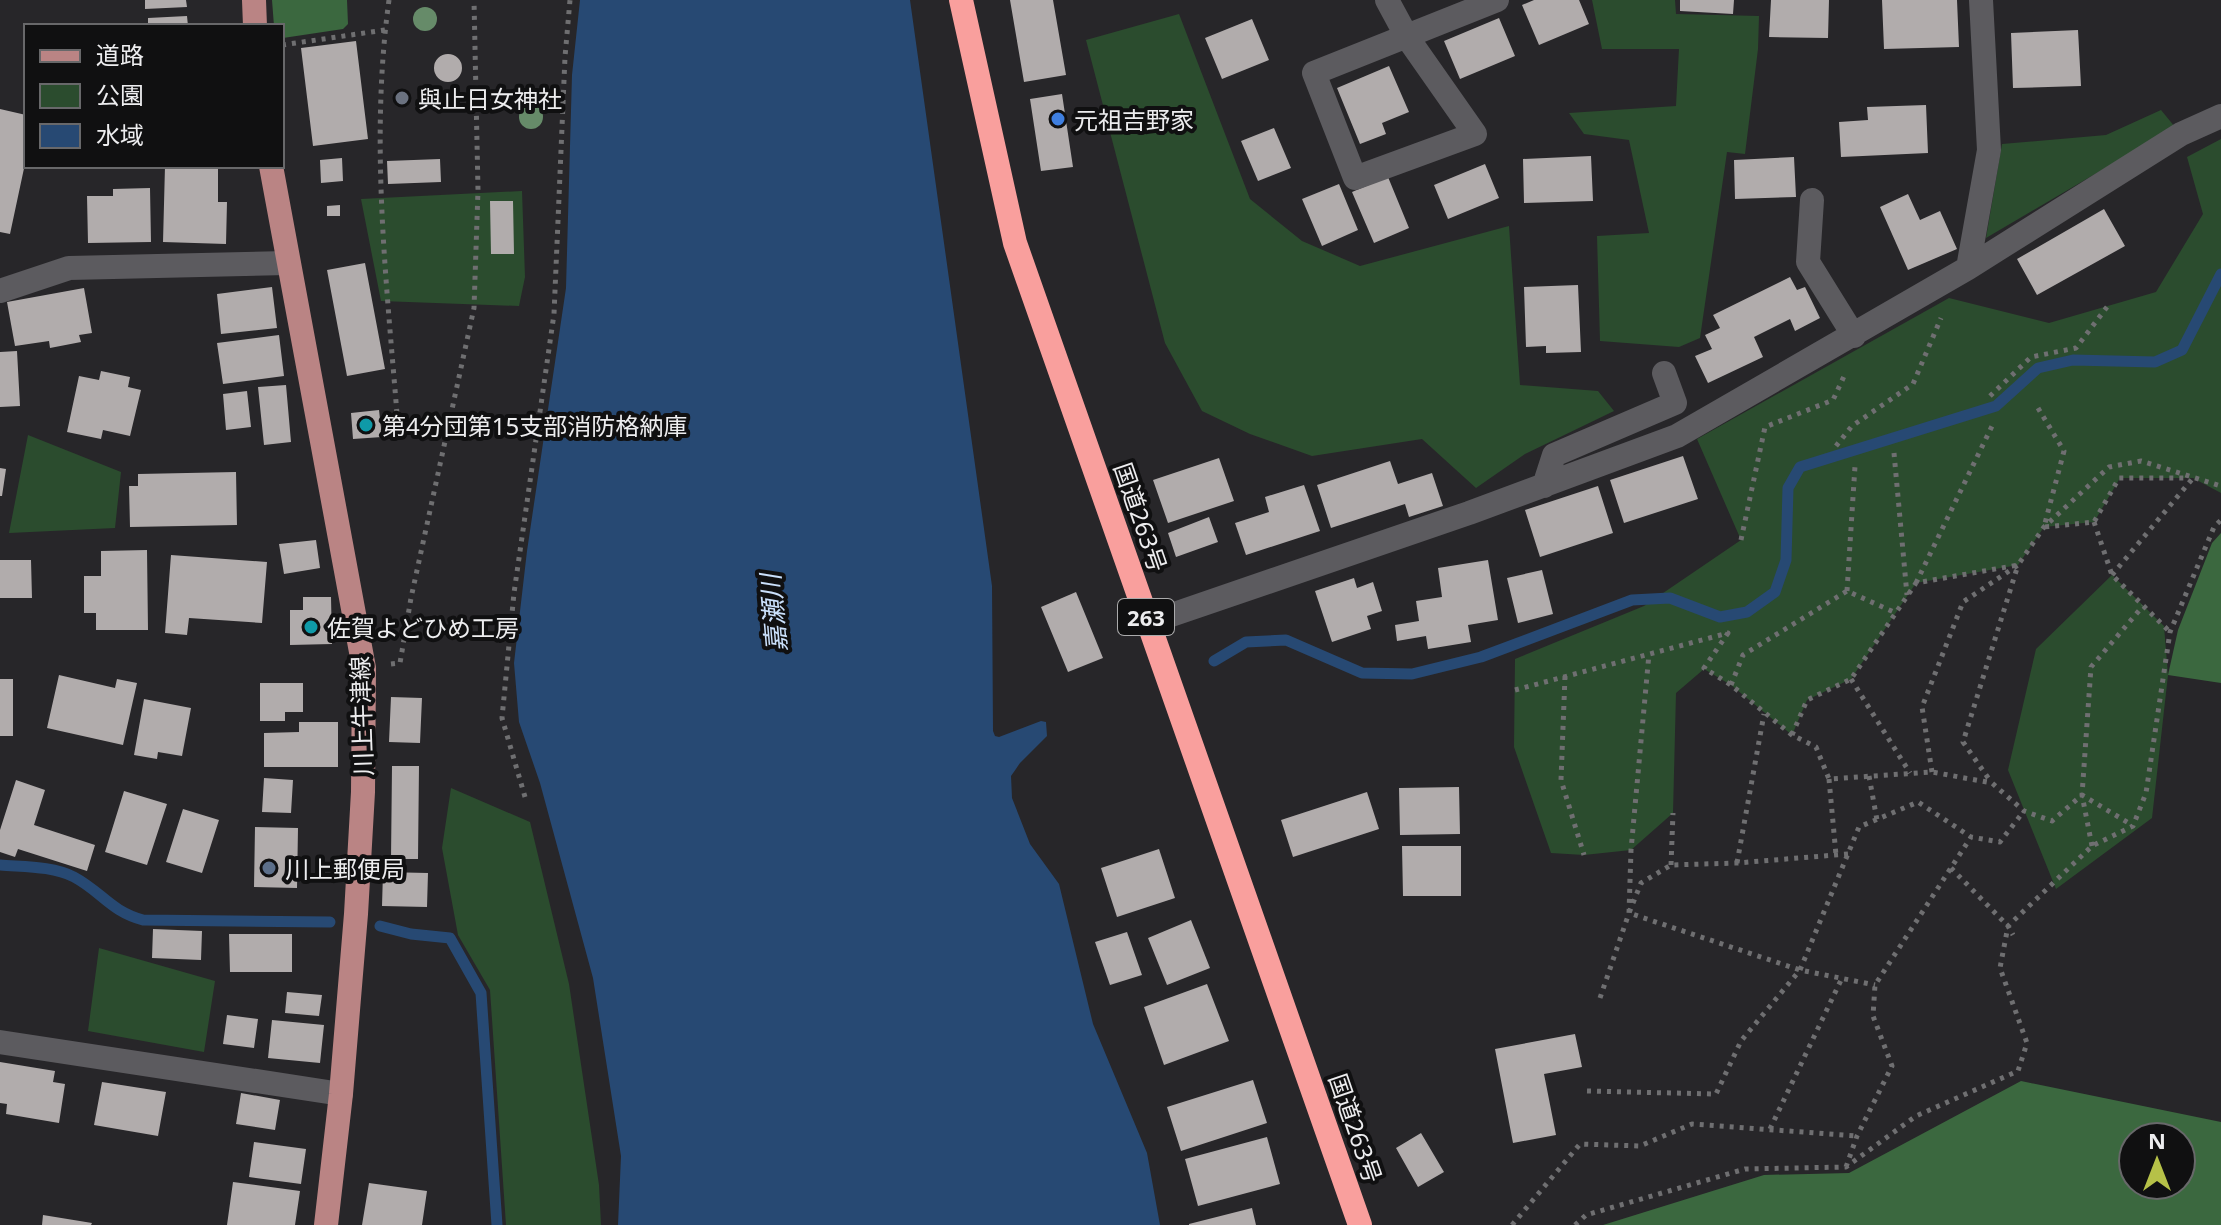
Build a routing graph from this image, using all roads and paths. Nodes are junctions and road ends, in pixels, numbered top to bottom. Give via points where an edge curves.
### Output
1 (254, 0) edge
2 (389, 0) edge
3 (474, 0) edge
4 (570, 0) edge
5 (961, 0) edge
6 (1387, 0) edge
7 (1497, 0) edge
8 (1981, 0) edge
9 (255, 24) edge
10 (385, 30) junction
11 (1407, 37) junction
12 (284, 45) edge
13 (2220, 116) edge
14 (271, 168) edge
15 (1812, 200) dead end
16 (287, 263) junction
17 (1968, 268) junction
18 (0, 291) edge
19 (2107, 307) dead end
20 (1943, 313) dead end
21 (1854, 336) junction
22 (1851, 362) dead end
23 (1664, 373) dead end
24 (1990, 396) dead end
25 (2038, 408) dead end
26 (397, 414) dead end
27 (1994, 422) dead end
28 (1836, 446) dead end
29 (1894, 453) dead end
30 (1855, 466) dead end
31 (2193, 478) junction
32 (1544, 486) junction
33 (2221, 486) edge
34 (2221, 520) edge
35 (2094, 522) junction
36 (2044, 527) junction
37 (1741, 540) dead end
38 (2018, 565) junction
39 (2112, 575) junction
40 (1916, 583) junction
41 (1847, 591) junction
42 (1907, 597) junction
43 (2143, 606) junction
44 (1896, 613) junction
45 (1148, 623) junction
46 (405, 632) dead end
47 (2170, 632) junction
48 (1649, 654) junction
49 (1565, 676) junction
50 (1851, 679) junction
51 (1731, 685) junction
52 (1515, 690) dead end
53 (1764, 714) junction
54 (1792, 735) junction
55 (1932, 772) junction
56 (1910, 774) junction
57 (1869, 776) junction
58 (1829, 779) junction
59 (1992, 783) junction
60 (2082, 795) junction
61 (525, 797) dead end
62 (2024, 811) junction
63 (1673, 813) dead end
64 (1877, 820) junction
65 (2133, 826) junction
66 (1971, 837) junction
67 (2092, 846) junction
68 (1848, 854) junction
69 (1584, 855) dead end
70 (1836, 855) junction
71 (1737, 863) junction
72 (1671, 865) junction
73 (1951, 868) junction
74 (1629, 913) junction
75 (2008, 926) junction
76 (2013, 935) dead end
77 (1800, 970) junction
78 (1842, 978) junction
79 (1875, 985) junction
80 (1600, 998) dead end
81 (0, 1042) edge
82 (1587, 1091) dead end
83 (341, 1094) junction
84 (1770, 1129) junction
85 (1857, 1136) junction
86 (1846, 1167) junction
87 (326, 1225) edge
88 (1360, 1225) edge
89 (1512, 1225) edge
90 (1575, 1225) edge

1 - 9 main road
2 - 10 path
3 - 46 path via 474,308
4 - 61 path via 554,314 514,593 502,718
5 - 45 highway, 国道263号 / 263 via 1015,243
6 - 11 street
7 - 11 street
8 - 17 street via 1989,150
10 - 12 path
10 - 26 path via 380,202
11 - 11 street via 1314,73 1355,178 1475,134
13 - 17 street via 2141,158
14 - 16 main road, 川上牛津線
15 - 21 street via 1808,262
16 - 18 street via 69,268
16 - 83 main road, 川上牛津線 via 364,668 363,792
17 - 21 street
19 - 24 path via 2076,348 2031,357
20 - 28 path via 1913,384 1852,426
21 - 32 street via 1677,436
22 - 37 path via 1833,400 1765,427
23 - 32 street via 1675,403 1554,455
25 - 36 path via 2064,451
27 - 40 path
29 - 42 path
30 - 41 path
31 - 33 path
31 - 35 path via 2119,478
31 - 36 path via 2141,461 2109,467
31 - 39 path
32 - 45 street
34 - 47 path
35 - 36 path
35 - 39 path
36 - 38 path
38 - 40 path
38 - 55 path via 1963,602 1922,707
38 - 59 path via 1963,742
39 - 43 path
40 - 42 path
41 - 44 path
41 - 51 path via 1743,655
42 - 44 path
43 - 47 path
43 - 60 path via 2091,667
44 - 50 path
45 - 88 highway, 国道263号 / 263
47 - 65 path via 2146,793
48 - 49 path
48 - 51 path via 1728,633 1704,668
48 - 74 path
49 - 52 path
49 - 69 path via 1561,780
50 - 54 path via 1807,700
50 - 56 path
51 - 53 path
53 - 54 path
53 - 71 path
54 - 58 path via 1816,747
55 - 56 path
55 - 59 path
56 - 57 path
57 - 58 path
57 - 64 path
58 - 70 path
59 - 62 path
60 - 62 path via 2052,821
60 - 65 path
60 - 67 path
62 - 66 path via 2000,842
63 - 72 path
64 - 66 path via 1918,802
64 - 68 path via 1859,827
65 - 67 path
66 - 73 path
67 - 75 path
68 - 70 path
68 - 77 path
70 - 71 path
71 - 72 path
72 - 74 path via 1641,883
73 - 75 path
73 - 79 path
74 - 77 path
74 - 80 path
75 - 76 path
75 - 86 path via 2000,968 2027,1043 2018,1071 1916,1116
77 - 78 path
77 - 82 path via 1741,1041 1716,1094
78 - 79 path
78 - 84 path
79 - 85 path via 1873,1016 1892,1066
81 - 83 street
83 - 87 main road, 川上牛津線
84 - 85 path
84 - 89 path via 1692,1124 1640,1146 1580,1144
85 - 86 path
86 - 90 path via 1745,1169 1586,1215

